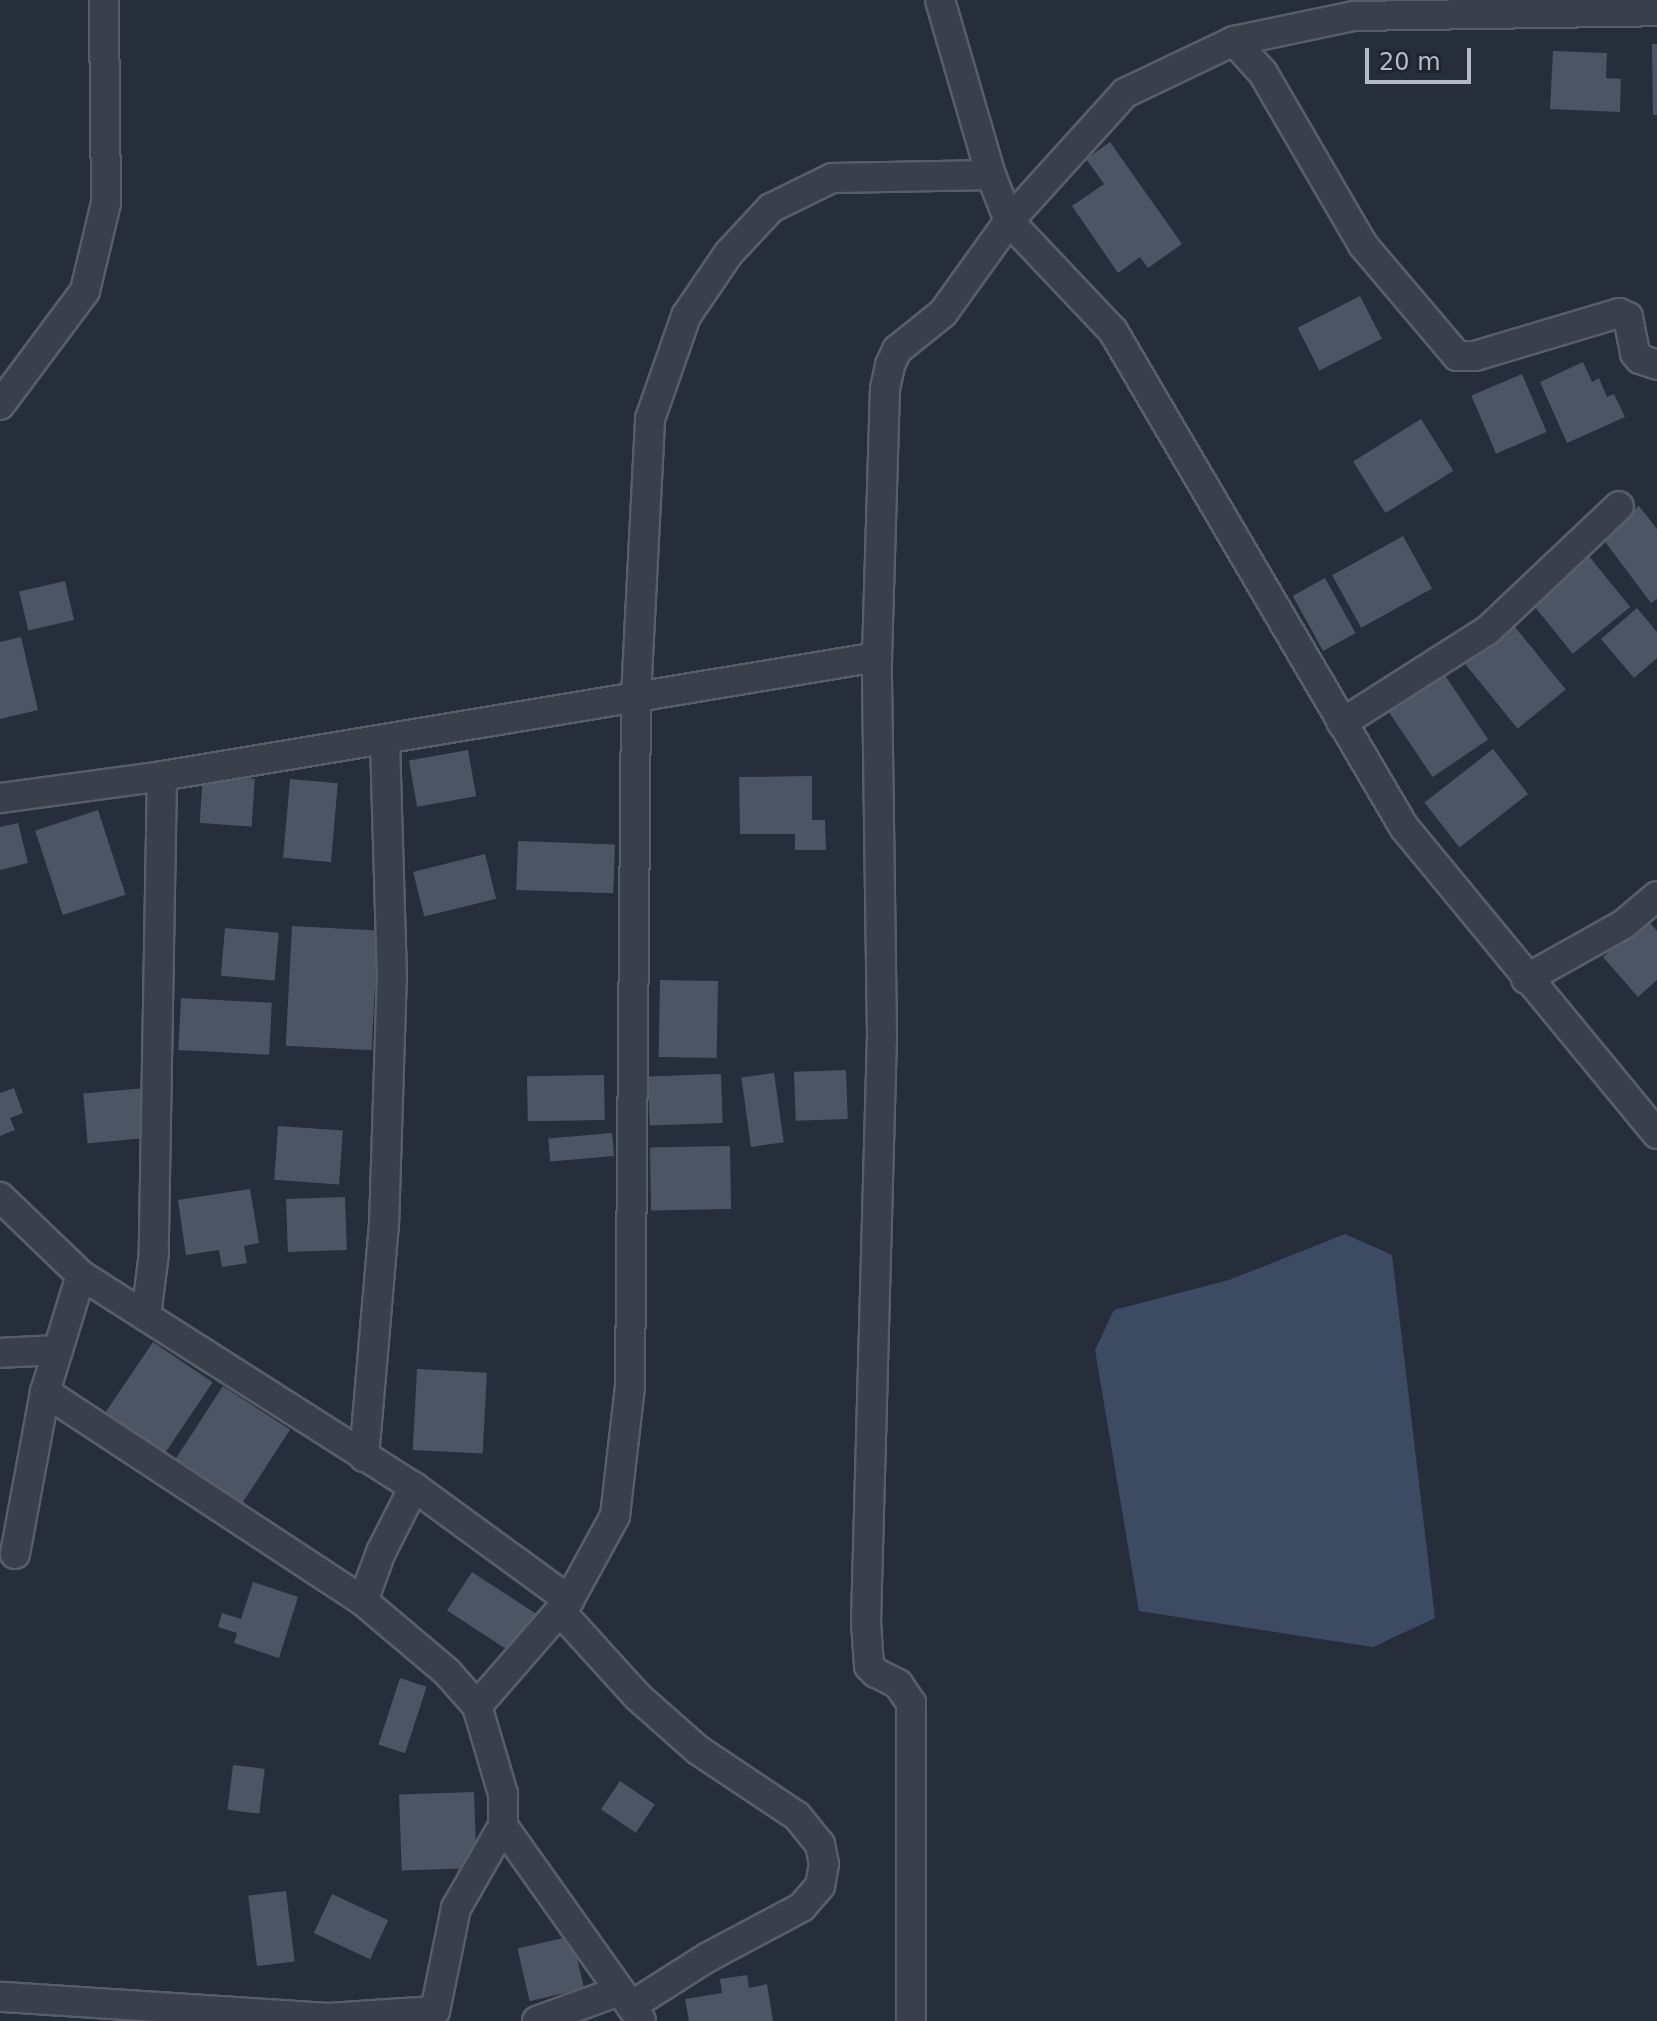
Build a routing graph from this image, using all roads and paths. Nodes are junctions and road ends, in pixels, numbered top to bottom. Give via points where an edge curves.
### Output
1 (104, 0) edge
2 (940, 0) edge
3 (1657, 11) edge
4 (1234, 41) junction
5 (991, 175) junction
6 (1009, 221) junction
7 (1657, 365) edge
8 (0, 405) edge
9 (1619, 506) dead end
10 (877, 657) junction
11 (636, 697) junction
12 (1342, 723) junction
13 (385, 739) junction
14 (162, 776) junction
15 (0, 798) edge
16 (1657, 896) edge
17 (1526, 979) junction
18 (1657, 1134) edge
19 (0, 1197) edge
20 (81, 1275) junction
21 (146, 1316) junction
22 (58, 1350) junction
23 (0, 1353) edge
24 (45, 1392) junction
25 (364, 1457) junction
26 (414, 1487) junction
27 (15, 1554) dead end
28 (363, 1601) junction
29 (565, 1605) junction
30 (477, 1706) junction
31 (503, 1826) junction
32 (0, 1997) edge
33 (630, 2006) edge
34 (436, 2016) edge
35 (537, 2021) edge
36 (911, 2021) edge

1 - 8 street via 106,203 85,291
2 - 5 street
3 - 4 street via 1354,16
4 - 6 street via 1125,93
4 - 7 street via 1263,73 1363,245 1457,356 1475,356 1619,313 1628,317 1635,353
5 - 6 street
5 - 11 street via 832,178 771,208 729,253 686,316 650,419
6 - 10 street via 943,313 897,350 890,365
6 - 12 street via 1113,331
9 - 12 street via 1488,630
10 - 11 street
10 - 36 street via 882,1036 866,1622 867,1660 907,1694 912,1720
11 - 13 street
11 - 29 street via 630,1386 615,1516
12 - 17 street via 1404,827
13 - 14 street
13 - 25 street via 392,978 384,1226
14 - 15 street
14 - 21 street via 154,1253
16 - 17 street via 1624,924
17 - 18 street
19 - 20 street
20 - 21 street
20 - 22 street
21 - 25 street
22 - 23 street
22 - 24 street
24 - 27 street
24 - 28 street
25 - 26 street
26 - 28 street
26 - 29 street
28 - 30 street via 447,1672
29 - 30 street
29 - 33 street via 637,1696 698,1750 810,1827 824,1864 820,1886 802,1907
30 - 31 street via 503,1794
31 - 33 street
31 - 34 street via 456,1908
32 - 34 street via 328,2018
33 - 35 street

